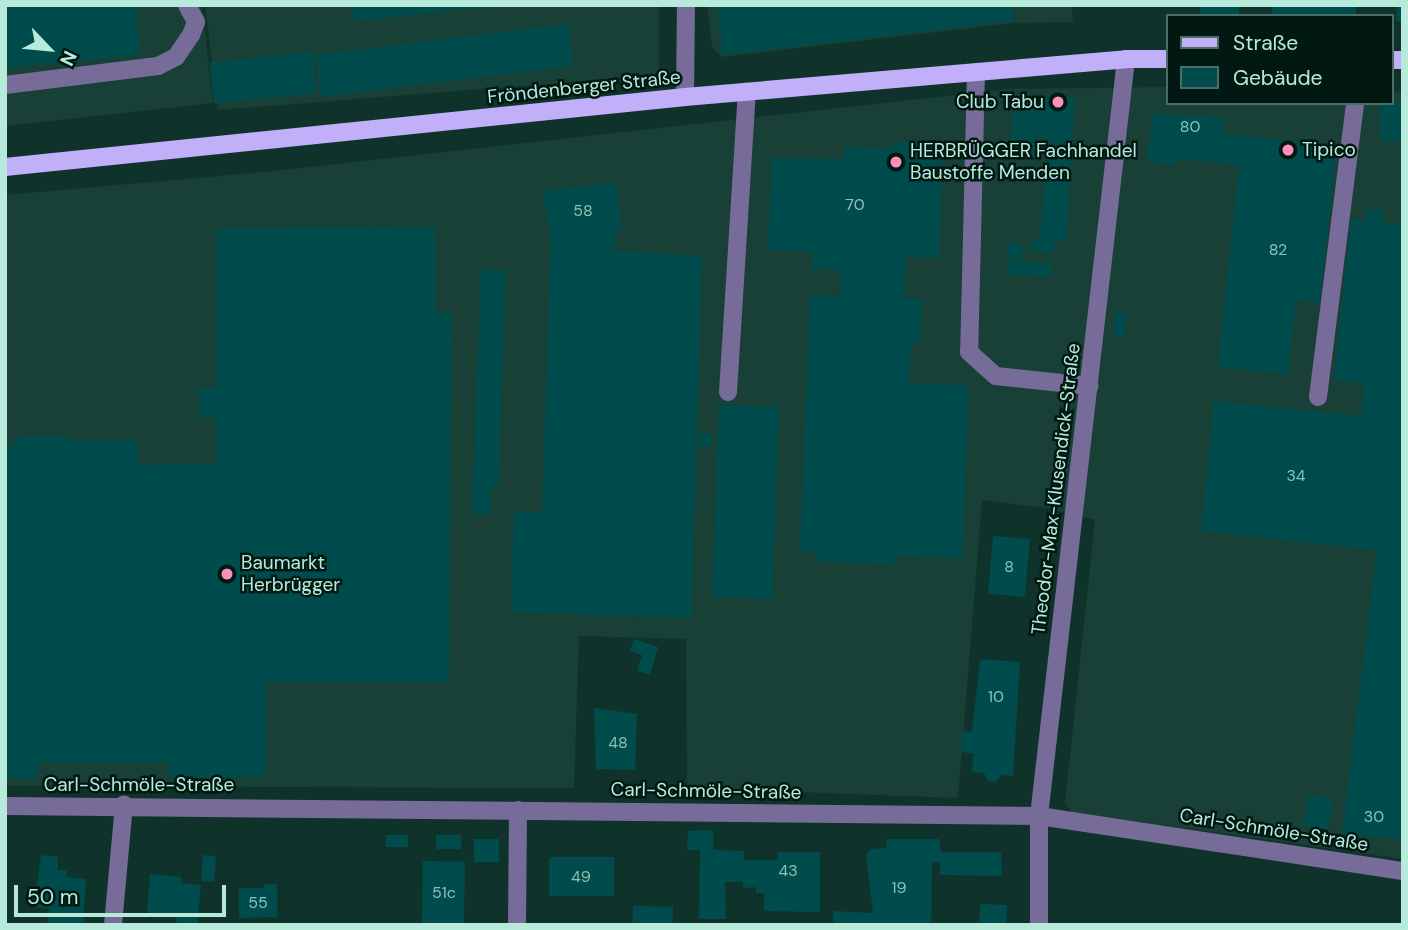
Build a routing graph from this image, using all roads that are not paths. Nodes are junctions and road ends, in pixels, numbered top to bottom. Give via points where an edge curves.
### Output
1 (187, 5) edge
2 (686, 5) edge
3 (1126, 59) junction
4 (1166, 59) edge
5 (976, 72) junction
6 (5, 85) edge
7 (747, 92) junction
8 (685, 97) junction
9 (1354, 105) edge
10 (5, 167) edge
11 (1089, 386) junction
12 (728, 392) dead end
13 (1318, 397) dead end
14 (124, 805) junction
15 (5, 806) edge
16 (519, 810) junction
17 (1039, 816) junction
18 (1403, 871) edge
19 (113, 925) edge
20 (517, 925) edge
21 (1039, 925) edge

1 - 6 street via 195,22 191,35 176,57 158,66
2 - 8 street
3 - 4 main road, Fröndenberger Straße
3 - 5 main road, Fröndenberger Straße
3 - 11 street, Theodor-Max-Klusendick-Straße
5 - 7 main road, Fröndenberger Straße
5 - 11 street via 969,352 996,376
7 - 8 main road, Fröndenberger Straße
7 - 12 street
8 - 10 main road, Fröndenberger Straße
9 - 13 street
11 - 17 street, Theodor-Max-Klusendick-Straße
14 - 15 street, Carl-Schmöle-Straße
14 - 16 street, Carl-Schmöle-Straße
14 - 19 street
16 - 17 street, Carl-Schmöle-Straße
16 - 20 street
17 - 18 street, Carl-Schmöle-Straße
17 - 21 street, Theodor-Max-Klusendick-Straße

